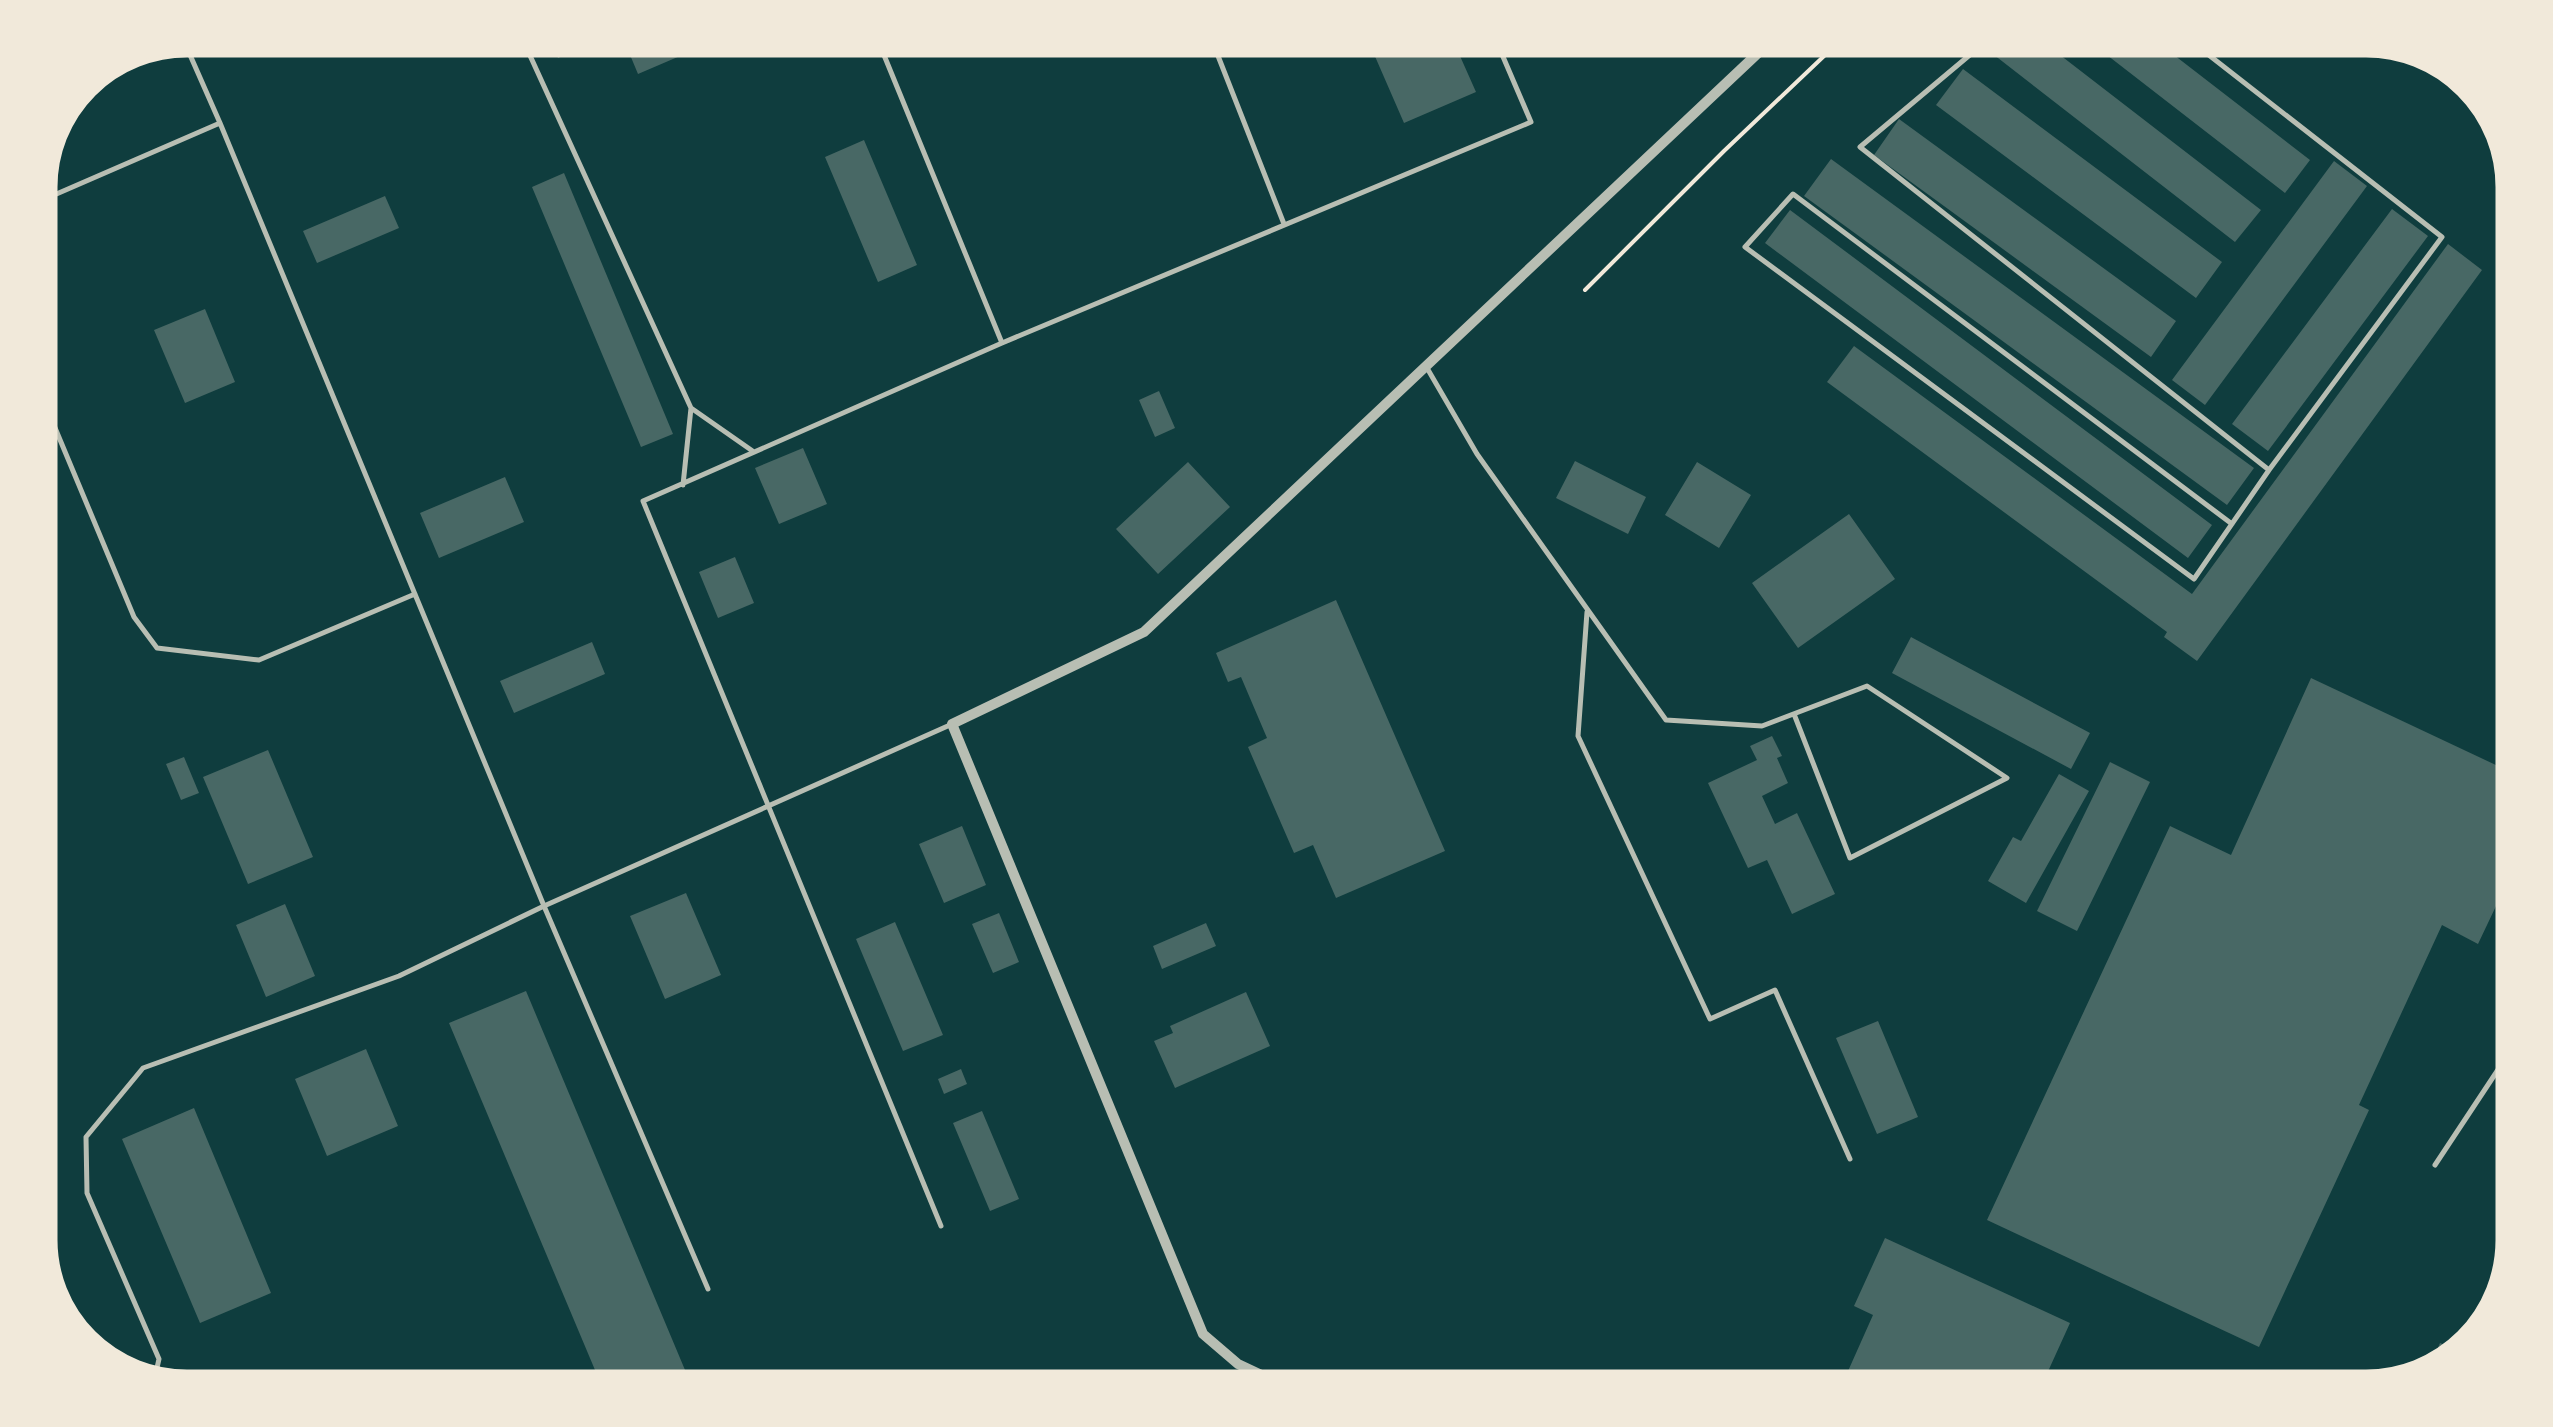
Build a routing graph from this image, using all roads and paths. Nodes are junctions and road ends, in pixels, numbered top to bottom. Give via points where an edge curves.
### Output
1 (189, 55) edge
2 (530, 55) edge
3 (884, 55) edge
4 (1218, 55) edge
5 (1502, 55) edge
6 (1756, 55) edge
7 (1825, 55) edge
8 (1967, 55) edge
9 (2209, 55) edge
10 (220, 123) junction
11 (55, 195) edge
12 (1284, 224) junction
13 (1586, 290) dead end
14 (1002, 343) junction
15 (1426, 366) junction
16 (691, 408) junction
17 (55, 428) edge
18 (754, 452) junction
19 (2269, 470) junction
20 (683, 485) junction
21 (2232, 524) junction
22 (415, 594) junction
23 (1588, 609) junction
24 (1794, 714) junction
25 (952, 724) junction
26 (770, 807) junction
27 (544, 906) junction
28 (2498, 1071) edge
29 (1850, 1159) dead end
30 (2435, 1165) dead end
31 (941, 1226) dead end
32 (708, 1289) dead end
33 (157, 1369) edge
34 (1254, 1372) edge

1 - 10 lane
2 - 16 lane
3 - 14 lane
4 - 12 lane
5 - 12 lane via 1531,122
6 - 15 street
7 - 13 path
8 - 19 lane via 1860,147
9 - 19 lane via 2442,237
10 - 11 lane
10 - 22 lane
12 - 14 lane
14 - 18 lane
15 - 23 lane via 1478,454
15 - 25 street via 1144,632
16 - 18 lane
16 - 20 lane
17 - 22 lane via 134,617 158,648 258,660
18 - 20 lane
19 - 21 lane
20 - 26 lane via 643,502
21 - 21 lane via 2194,579 1745,247 1793,194
22 - 27 lane
23 - 24 lane via 1666,720 1762,726
23 - 29 lane via 1578,736 1710,1019 1775,990
24 - 24 lane via 1867,686 2007,778 1850,858
25 - 26 lane
25 - 34 street via 1203,1334
26 - 27 lane
26 - 31 lane
27 - 32 lane
27 - 33 lane via 399,976 142,1068 86,1137 87,1193 159,1359
28 - 30 lane

